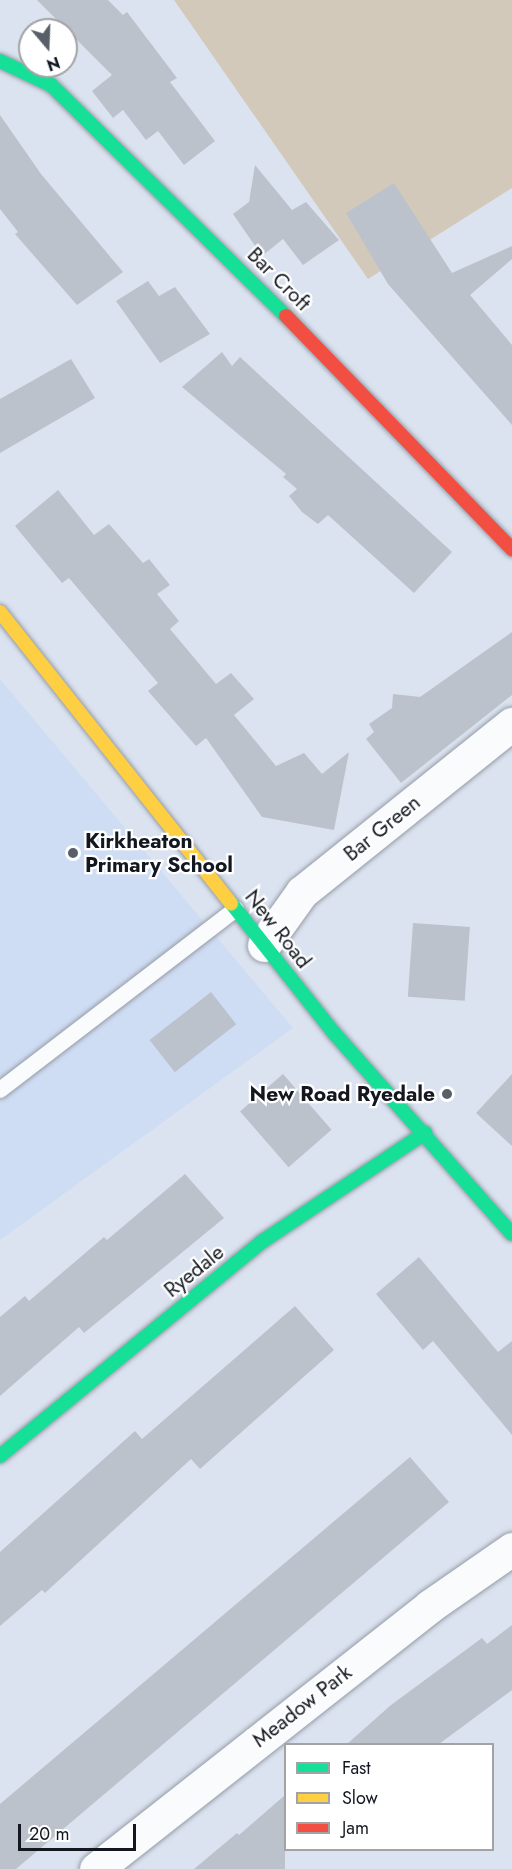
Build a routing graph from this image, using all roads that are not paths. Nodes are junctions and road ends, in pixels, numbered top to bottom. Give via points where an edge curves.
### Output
1 (0, 61) edge
2 (512, 549) edge
3 (0, 612) edge
4 (512, 724) edge
5 (236, 909) junction
6 (264, 945) junction
7 (0, 1090) edge
8 (425, 1133) junction
9 (512, 1234) edge
10 (0, 1456) edge
11 (512, 1549) edge
12 (96, 1869) edge

1 - 2 street, Bar Croft via 51,86 291,321
3 - 5 street, New Road
4 - 6 street, Bar Green via 302,892
5 - 6 street, New Road
5 - 7 lane
6 - 8 street, New Road via 334,1033
8 - 9 street, New Road
8 - 10 street, Ryedale via 263,1241
11 - 12 street, Meadow Park via 430,1606

